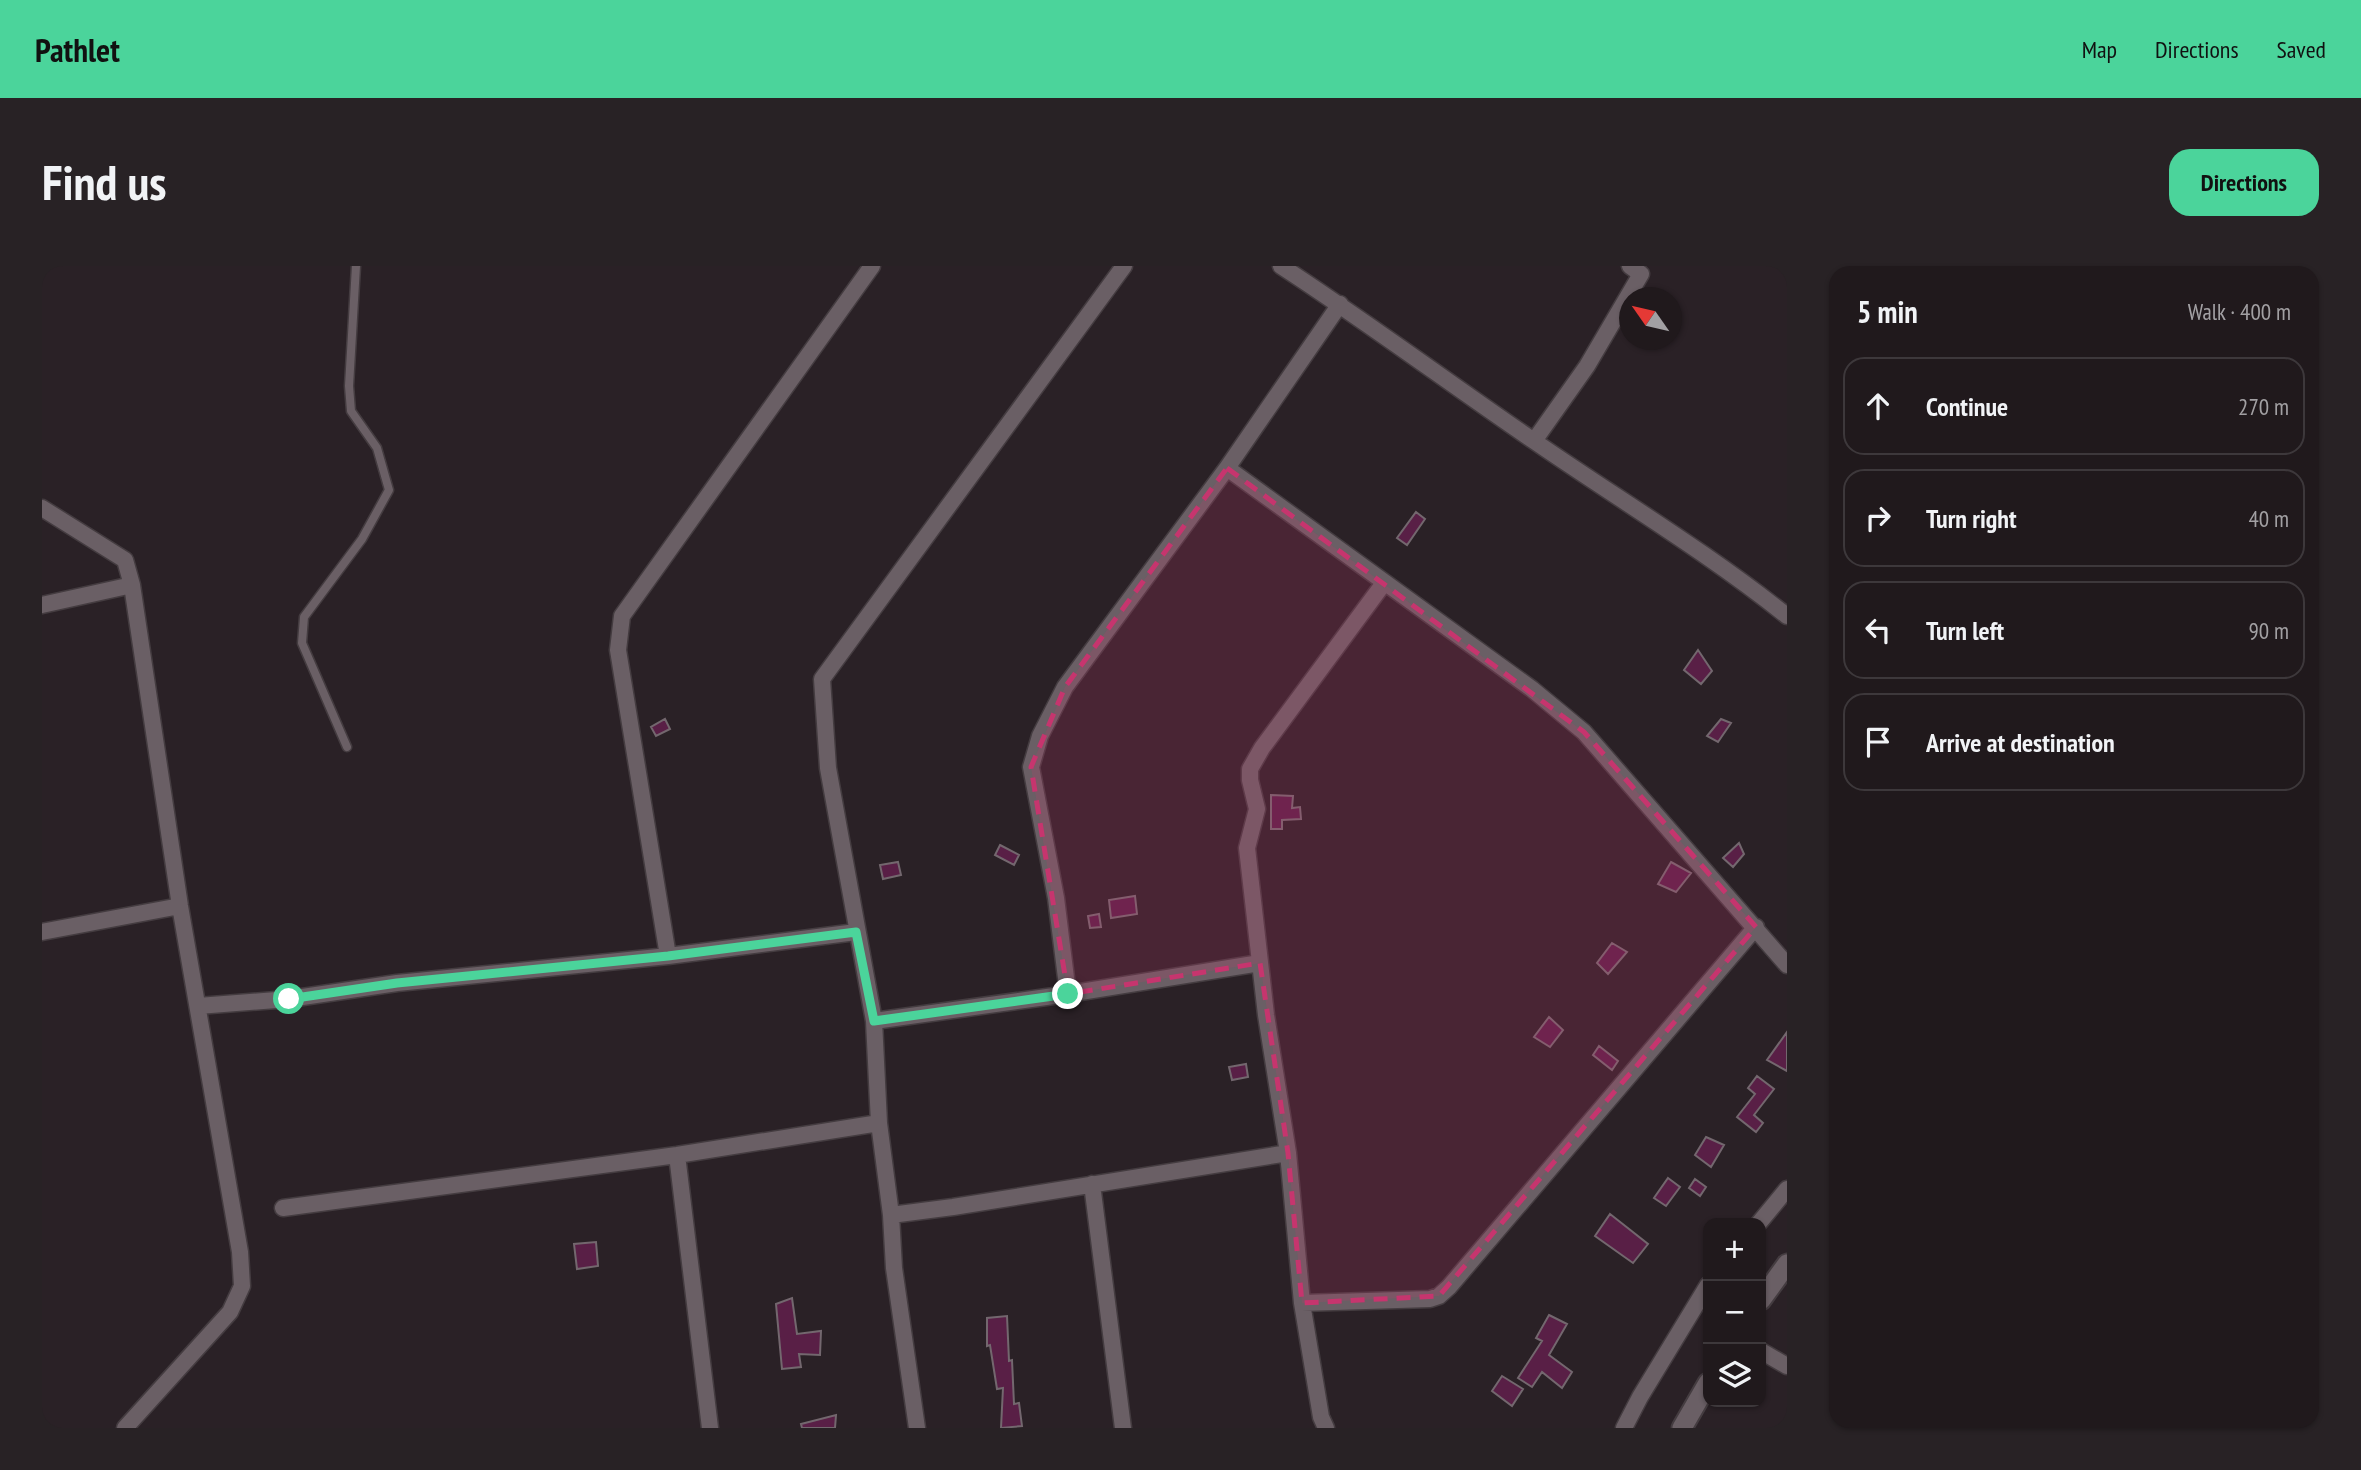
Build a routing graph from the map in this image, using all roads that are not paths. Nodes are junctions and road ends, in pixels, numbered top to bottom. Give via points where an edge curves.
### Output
1 (356, 266) edge
2 (872, 266) edge
3 (1124, 266) edge
4 (1281, 266) edge
5 (1630, 266) edge
6 (1340, 304) junction
7 (1534, 441) junction
8 (1227, 468) junction
9 (42, 508) edge
10 (1384, 583) junction
11 (132, 585) junction
12 (42, 605) edge
13 (1787, 615) edge
14 (347, 747) dead end
15 (180, 906) junction
16 (1756, 927) junction
17 (42, 932) edge
18 (856, 932) junction
19 (668, 956) junction
20 (1260, 963) junction
21 (1787, 965) edge
22 (1068, 994) junction
23 (198, 1006) junction
24 (874, 1021) junction
25 (879, 1123) junction
26 (1288, 1153) junction
27 (677, 1156) junction
28 (1092, 1184) junction
29 (1787, 1189) edge
30 (283, 1208) dead end
31 (891, 1215) junction
32 (1763, 1218) edge
33 (1787, 1264) edge
34 (1703, 1293) edge
35 (1766, 1293) edge
36 (1302, 1303) junction
37 (1766, 1355) edge
38 (1787, 1366) edge
39 (1703, 1392) edge
40 (125, 1428) edge
41 (710, 1428) edge
42 (917, 1428) edge
43 (1123, 1428) edge
44 (1326, 1428) edge
45 (1624, 1428) edge
46 (1682, 1428) edge

1 - 14 lane via 351,411 377,448 389,490 362,540 304,617 302,643
2 - 19 street via 622,616 618,650
3 - 18 street via 822,679 828,768
4 - 6 street
5 - 7 street via 1641,274 1587,366
6 - 7 street
6 - 8 street
7 - 13 street
8 - 10 street
8 - 22 street via 1065,687 1040,736 1031,767 1056,898
9 - 11 street via 125,560
10 - 16 street via 1584,732
10 - 20 street via 1250,769 1257,809 1247,848
11 - 12 street
11 - 15 street
15 - 17 street
15 - 23 street
16 - 21 street
16 - 36 street via 1439,1296
18 - 19 street
18 - 24 street
19 - 23 street
20 - 22 street
20 - 26 street
22 - 24 street
23 - 40 street via 242,1286 230,1312
24 - 25 street
25 - 27 street
25 - 31 street
26 - 28 street
26 - 36 street
27 - 30 street
27 - 41 street
28 - 31 street
28 - 43 street
29 - 32 street
31 - 42 street
33 - 35 street
34 - 45 street
36 - 44 street
37 - 38 street
39 - 46 street

